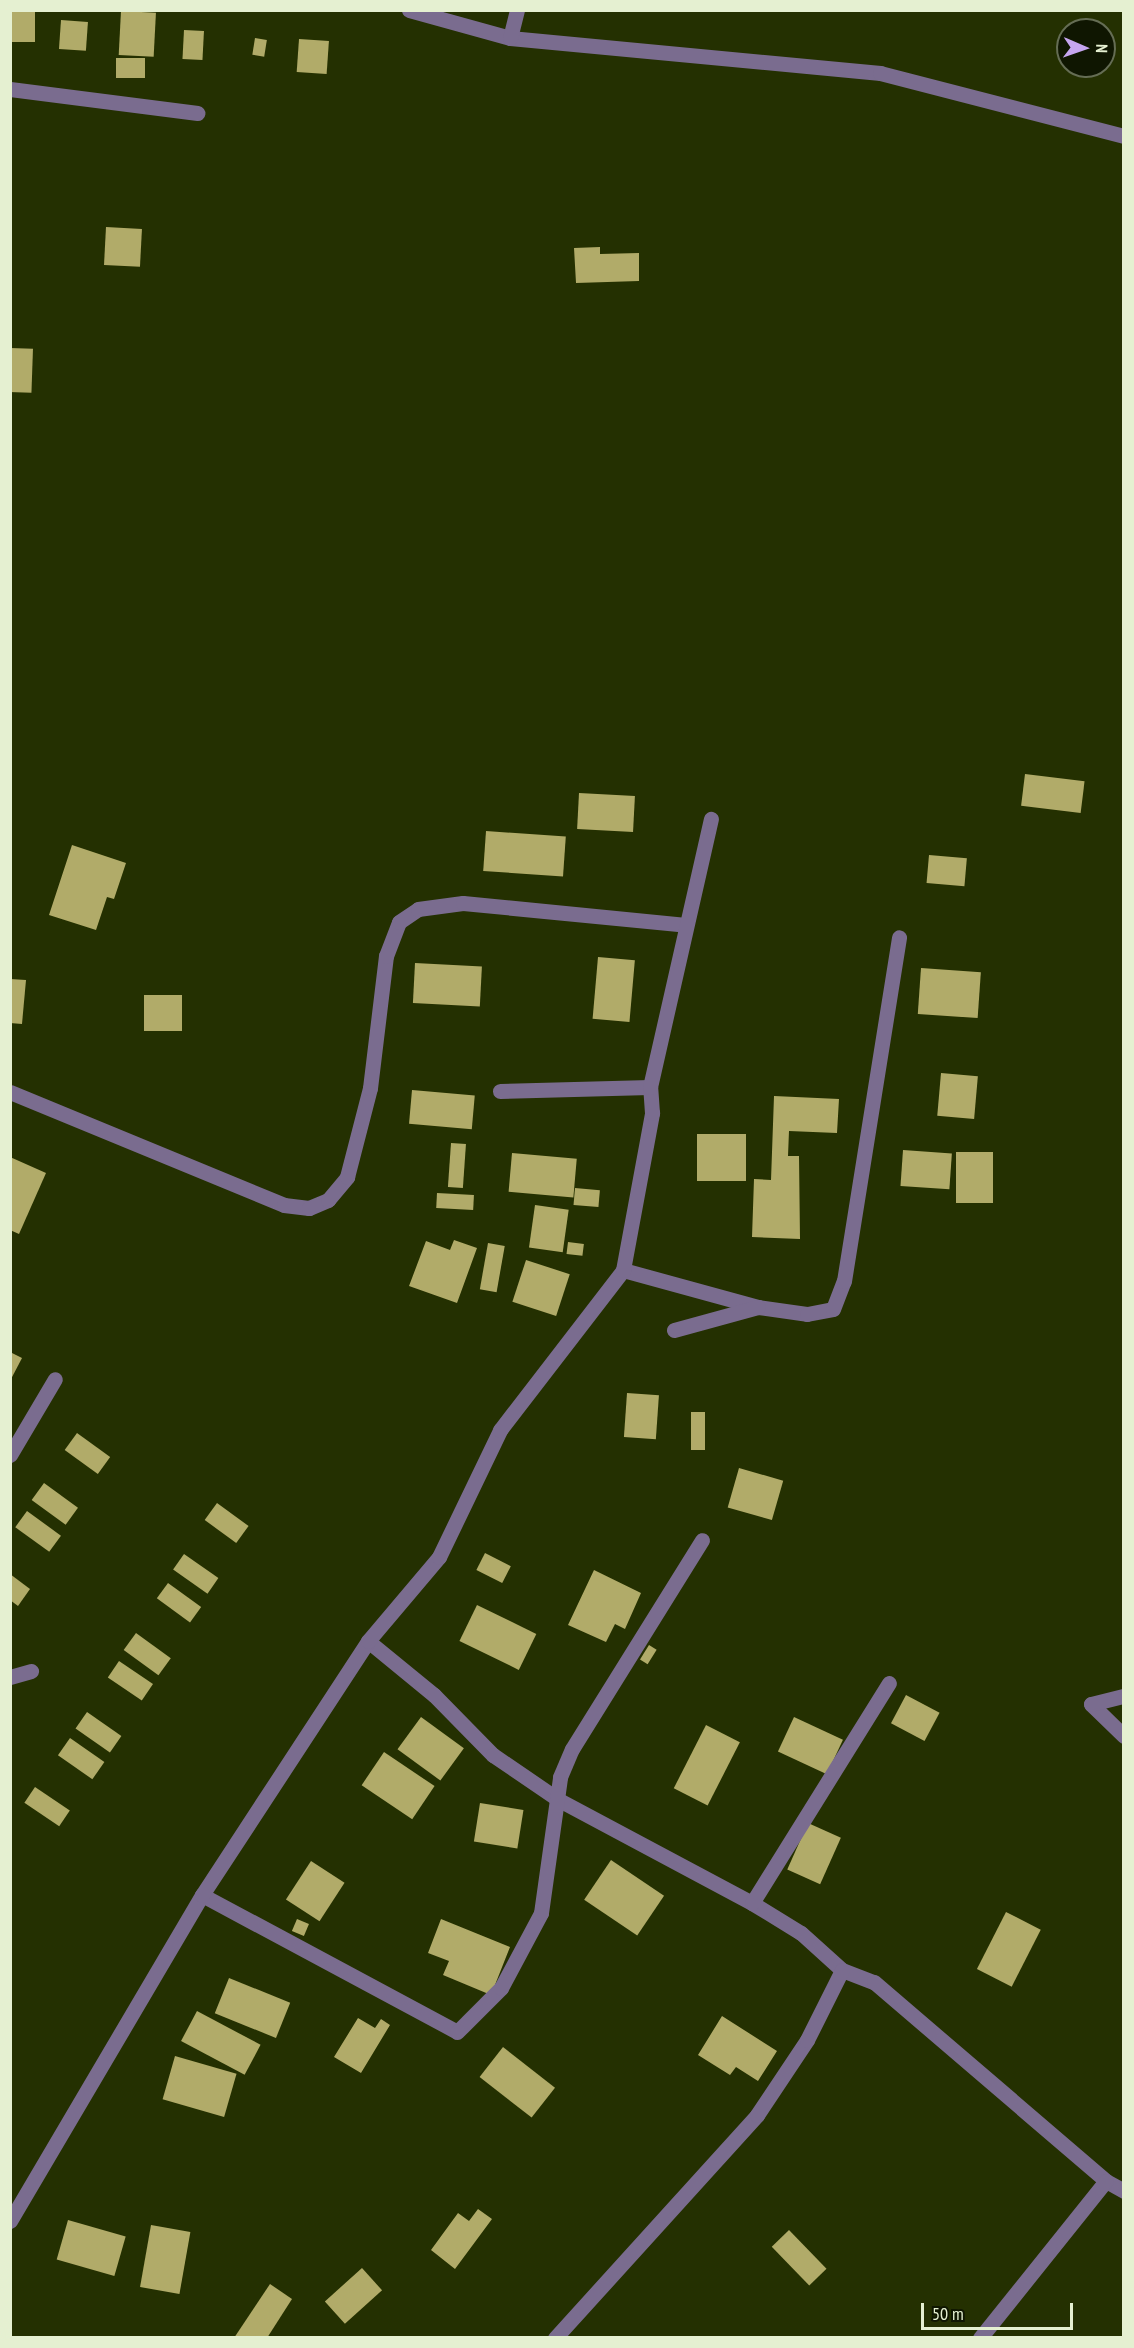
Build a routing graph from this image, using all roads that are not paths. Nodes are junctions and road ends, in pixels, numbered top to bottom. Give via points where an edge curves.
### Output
1 (409, 10) edge
2 (517, 10) edge
3 (510, 38) junction
4 (10, 89) edge
5 (197, 113) dead end
6 (1124, 136) edge
7 (711, 819) dead end
8 (687, 925) junction
9 (899, 937) dead end
10 (650, 1087) junction
11 (500, 1091) dead end
12 (10, 1092) edge
13 (623, 1270) junction
14 (758, 1306) junction
15 (674, 1330) dead end
16 (55, 1379) dead end
17 (10, 1455) edge
18 (702, 1540) dead end
19 (368, 1641) junction
20 (31, 1671) dead end
21 (10, 1677) edge
22 (889, 1683) dead end
23 (1124, 1696) edge
24 (1124, 1736) edge
25 (559, 1800) junction
26 (202, 1895) junction
27 (752, 1903) junction
28 (842, 1970) junction
29 (1106, 2181) junction
30 (1124, 2191) edge
31 (10, 2221) edge
32 (555, 2337) edge
33 (980, 2337) edge

1 - 3 street
2 - 3 street
3 - 6 street via 880,73
4 - 5 street
7 - 8 street
8 - 10 street
8 - 12 street via 463,903 418,909 399,922 386,956 370,1088 347,1177 328,1200 309,1208 284,1205
9 - 14 street via 844,1281 833,1309 807,1314
10 - 11 street
10 - 13 street via 652,1113
13 - 14 street
13 - 19 street via 500,1430 439,1557
14 - 15 street
16 - 17 street
18 - 25 street via 572,1749 560,1777
19 - 25 street via 434,1695 493,1755
19 - 26 street
20 - 21 street
22 - 27 street
23 - 24 street via 1091,1704
25 - 26 street via 541,1913 501,1988 457,2032
25 - 27 street
26 - 31 street
27 - 28 street via 801,1933
28 - 29 street via 874,1982
28 - 32 street via 807,2040 757,2115
29 - 30 street
29 - 33 street

